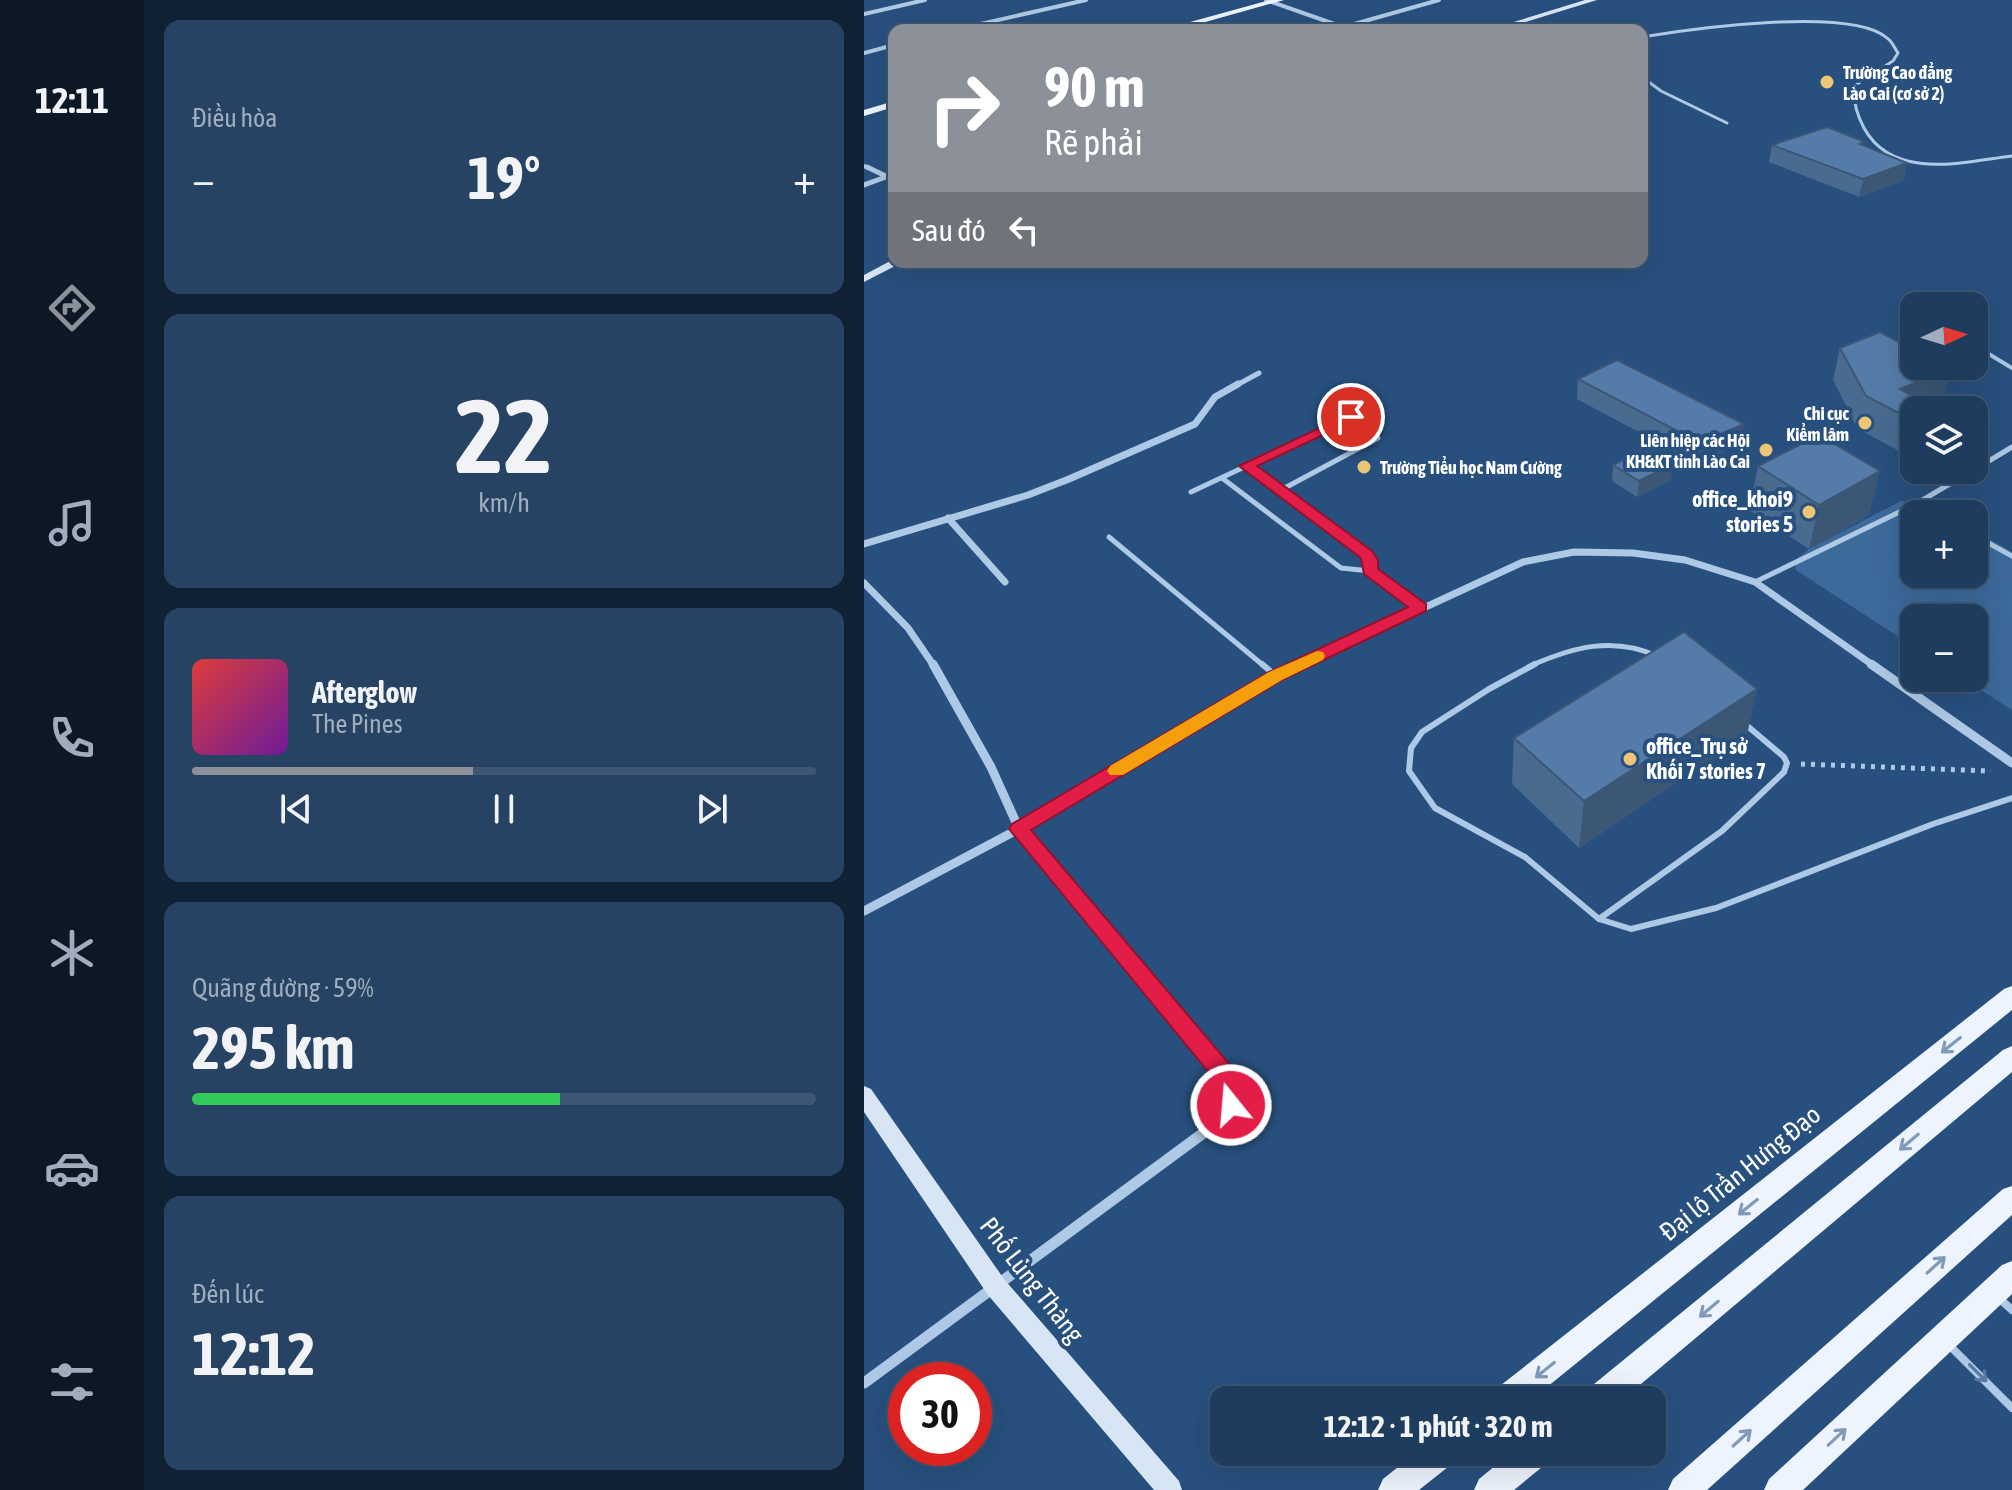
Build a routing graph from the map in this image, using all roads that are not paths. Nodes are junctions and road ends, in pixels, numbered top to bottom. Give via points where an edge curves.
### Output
1 (925, 0) edge
2 (1086, 0) edge
3 (1439, 0) edge
4 (1593, 0) edge
5 (1273, 1) edge
6 (864, 14) edge
7 (980, 24) edge
8 (1188, 24) edge
9 (1335, 24) edge
10 (1354, 24) edge
11 (1512, 24) edge
12 (1648, 36) edge
13 (888, 47) edge
14 (864, 53) edge
15 (1648, 81) edge
16 (888, 106) edge
17 (864, 113) edge
18 (1727, 123) dead end
19 (2012, 156) edge
20 (864, 166) edge
21 (886, 178) joint
22 (864, 185) edge
23 (888, 266) edge
24 (864, 279) edge
25 (1988, 353) edge
26 (2012, 368) edge
27 (1259, 373) dead end
28 (1351, 417) dead end
29 (1378, 438) dead end
30 (2012, 447) edge
31 (1988, 462) edge
32 (1246, 466) junction
33 (1222, 478) junction
34 (1950, 484) edge
35 (1281, 490) junction
36 (1191, 492) dead end
37 (1923, 500) edge
38 (1900, 512) edge
39 (948, 518) junction
40 (1109, 537) dead end
41 (1988, 543) edge
42 (864, 544) edge
43 (2012, 556) edge
44 (1370, 571) junction
45 (1005, 582) dead end
46 (1755, 582) junction
47 (864, 583) edge
48 (1420, 607) junction
49 (1662, 659) edge
50 (1276, 676) junction
51 (1742, 722) edge
52 (2012, 763) edge
53 (2012, 798) edge
54 (1019, 829) junction
55 (864, 911) edge
56 (1599, 919) junction
57 (2012, 996) edge
58 (2012, 1057) edge
59 (864, 1095) edge
60 (2012, 1198) edge
61 (996, 1287) junction
62 (2006, 1292) edge
63 (1943, 1338) junction
64 (864, 1383) edge
65 (1524, 1386) edge
66 (1616, 1386) edge
67 (2012, 1408) edge
68 (1424, 1466) edge
69 (1519, 1466) edge
70 (1170, 1490) edge
71 (1394, 1490) edge
72 (1490, 1490) edge
73 (1684, 1490) edge
74 (1780, 1490) edge

1 - 6 street
2 - 7 street
3 - 10 street
4 - 11 street
5 - 8 main road
5 - 9 street
12 - 19 lane via 1799,20 1873,30 1892,40 1898,53 1854,86 1853,103 1872,146 1897,159 1924,163
13 - 14 street
15 - 18 lane
16 - 17 main road
20 - 21 street
21 - 22 street
23 - 24 street
25 - 26 lane
27 - 39 street via 1215,397 1195,424 1028,495
28 - 32 lane
29 - 35 lane
30 - 31 lane
32 - 33 lane
32 - 35 lane
33 - 36 lane
33 - 44 lane via 1341,568
34 - 37 lane
35 - 44 lane via 1367,555
38 - 46 lane
39 - 42 street
39 - 45 street
40 - 50 lane
41 - 43 lane
44 - 48 lane
46 - 48 street via 1685,560 1574,552 1523,562
46 - 52 street
47 - 54 street via 930,659
48 - 50 street
49 - 56 lane via 1615,643 1565,653 1501,681 1436,723 1413,743 1409,755 1409,771 1435,808 1525,857
50 - 54 street
51 - 56 lane via 1777,750 1787,763 1784,772 1722,831
53 - 56 lane via 1716,908 1631,929
54 - 55 street
54 - 61 street via 1232,1088 1231,1105 1217,1123
57 -> 65 main road, Đại lộ Trần Hưng Đạo
58 -> 66 main road
59 - 61 street, Phố Lùng Thàng
73 -> 60 main road
61 - 64 street
61 - 70 street, Phố Lùng Thàng
62 - 63 main road
63 -> 67 lane
74 -> 63 main road
68 - 71 main road
69 - 72 main road

